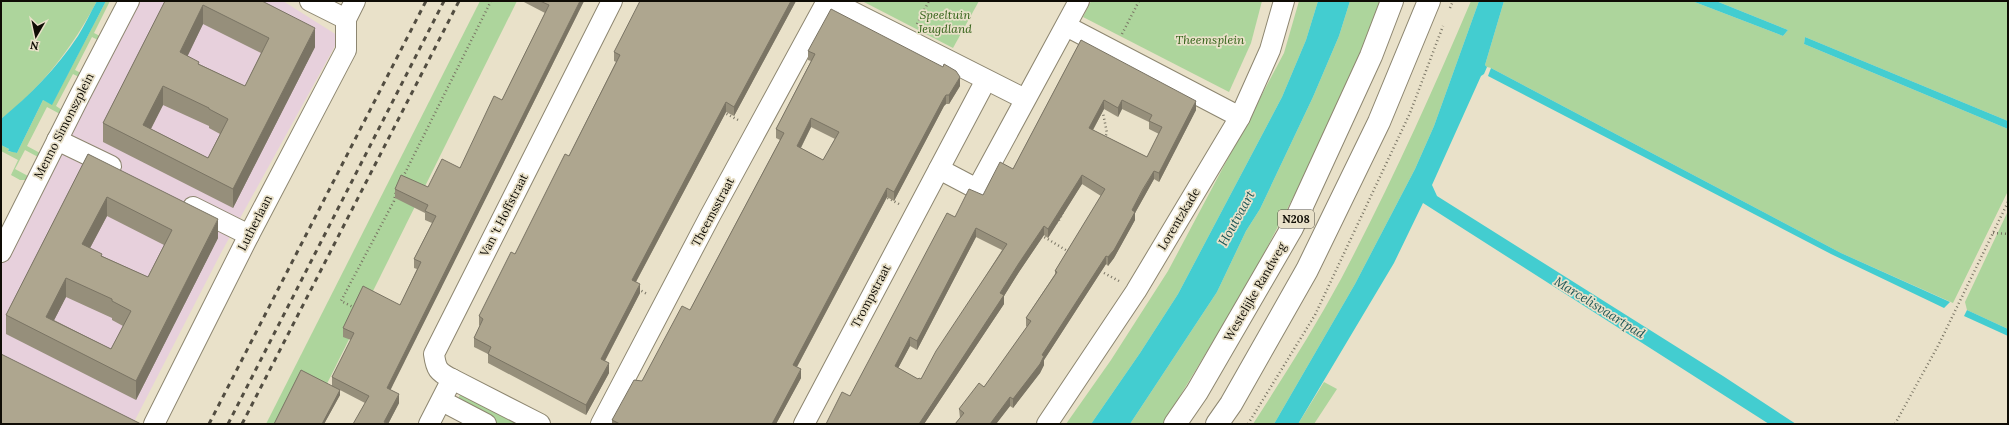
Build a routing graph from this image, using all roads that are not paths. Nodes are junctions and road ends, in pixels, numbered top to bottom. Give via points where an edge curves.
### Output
1 (129, 1) edge
2 (310, 1) edge
3 (355, 1) edge
4 (612, 1) edge
5 (827, 1) edge
6 (831, 1) edge
7 (1079, 1) edge
8 (1284, 1) edge
9 (1392, 1) edge
10 (1430, 1) edge
11 (346, 20) junction
12 (1066, 26) junction
13 (986, 80) junction
14 (1025, 99) junction
15 (1240, 117) junction
16 (57, 140) junction
17 (939, 169) junction
18 (128, 175) edge
19 (178, 200) edge
20 (249, 235) junction
21 (1, 252) edge
22 (452, 379) junction
23 (442, 401) junction
24 (154, 424) edge
25 (429, 424) edge
26 (486, 424) edge
27 (540, 424) edge
28 (601, 424) edge
29 (804, 424) edge
30 (1047, 424) edge
31 (1175, 424) edge
32 (1217, 424) edge

1 - 16 street, Menno Simonszplein
2 - 11 street
3 - 11 street
4 - 22 street, Van 't Hoffstraat via 434,354 436,367
5 - 28 street, Theemsstraat
6 - 13 street
7 - 12 street
8 - 15 street, Lorentzkade via 1270,50
9 - 31 main road, Westelijke Randweg / N208 via 1371,56 1292,228 1197,392
10 - 32 main road, N208 via 1379,122 1307,270
11 - 20 street, Lutherlaan via 346,50
12 - 14 street
12 - 15 street
13 - 14 street
13 - 17 street, Trompstraat
14 - 17 street via 977,189
15 - 30 street, Lorentzkade via 1136,291
16 - 18 street
16 - 21 street, Menno Simonszplein
17 - 29 street, Trompstraat
19 - 20 street
20 - 24 street, Lutherlaan
22 - 23 street
22 - 27 street, Van 't Hoffstraat
23 - 25 street
23 - 26 street

